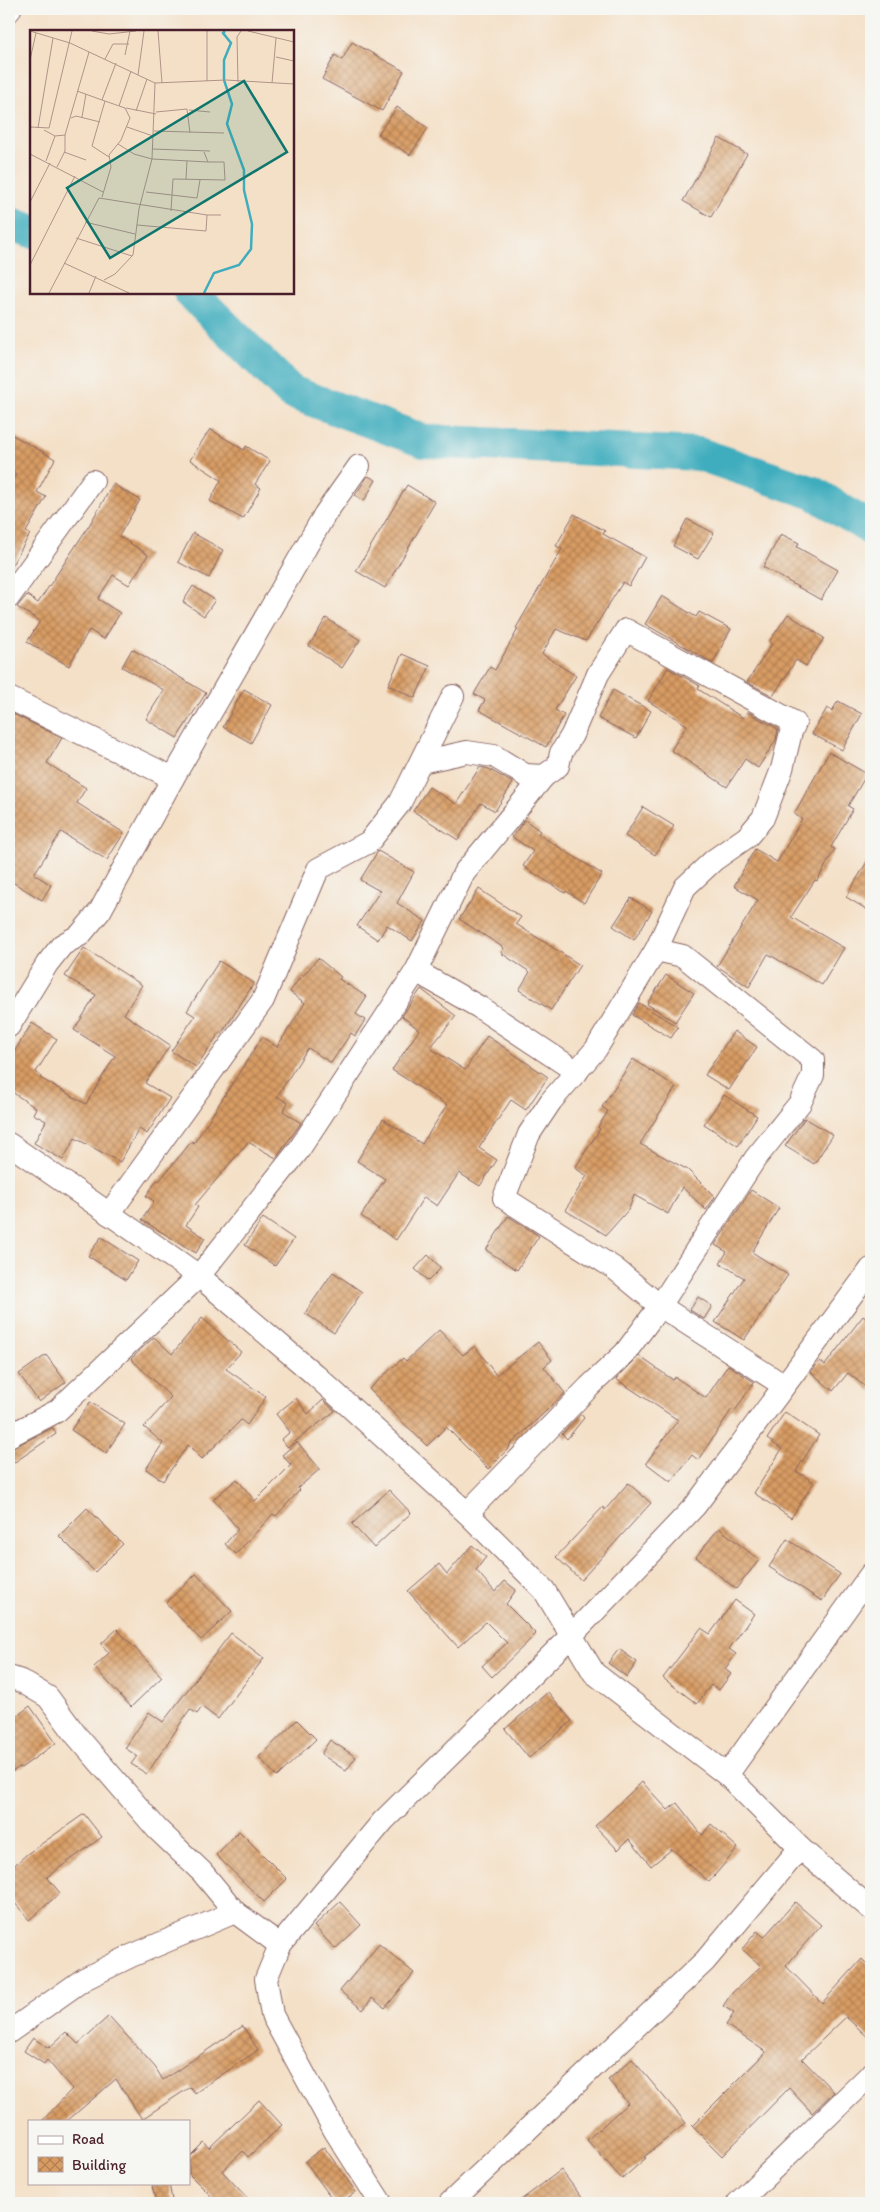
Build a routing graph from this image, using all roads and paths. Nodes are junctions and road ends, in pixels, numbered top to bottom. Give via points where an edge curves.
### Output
1 (359, 466) dead end
2 (93, 481) dead end
3 (9, 596) edge
4 (453, 696) dead end
5 (9, 698) edge
6 (421, 762) junction
7 (544, 776) junction
8 (173, 778) junction
9 (656, 950) junction
10 (416, 971) junction
11 (9, 1026) edge
12 (577, 1072) junction
13 (9, 1144) edge
14 (109, 1214) junction
15 (871, 1269) edge
16 (199, 1276) junction
17 (660, 1306) junction
18 (784, 1385) junction
19 (9, 1436) edge
20 (467, 1513) junction
21 (871, 1574) edge
22 (571, 1636) junction
23 (9, 1677) edge
24 (727, 1775) junction
25 (800, 1848) junction
26 (871, 1909) edge
27 (235, 1912) junction
28 (280, 1945) junction
29 (9, 2032) edge
30 (871, 2074) edge
31 (381, 2203) edge
32 (450, 2203) edge
33 (738, 2203) edge

1 - 8 street via 325,514
2 - 3 street
4 - 6 street
5 - 8 street
6 - 7 street via 467,752 494,756 525,775
6 - 14 street via 400,803 369,842 318,869 263,1000
7 - 9 street via 558,766 598,674 626,630 796,724 762,818 748,837 714,860 685,887
7 - 10 street via 464,873
8 - 11 street via 100,911 80,934 62,945
9 - 12 street via 596,1049
9 - 17 street via 683,956 813,1060 813,1075 800,1103 755,1159
10 - 12 street via 479,1007
10 - 16 street via 298,1151
12 - 17 street via 551,1100 529,1134 504,1198 614,1268
13 - 14 street
14 - 16 street
15 - 18 street
16 - 19 street via 56,1411
16 - 20 street via 314,1374
17 - 18 street
17 - 20 street via 625,1353
18 - 22 street via 695,1506
20 - 22 street via 544,1590
21 - 24 street
22 - 24 street via 594,1673
22 - 28 street via 383,1821
23 - 27 street via 48,1697 76,1735 151,1822 202,1872
24 - 25 street
25 - 26 street
25 - 32 street via 704,1961
27 - 28 street
27 - 29 street via 131,1956 84,1980
28 - 31 street via 266,1979 272,2015 335,2130
30 - 33 street

